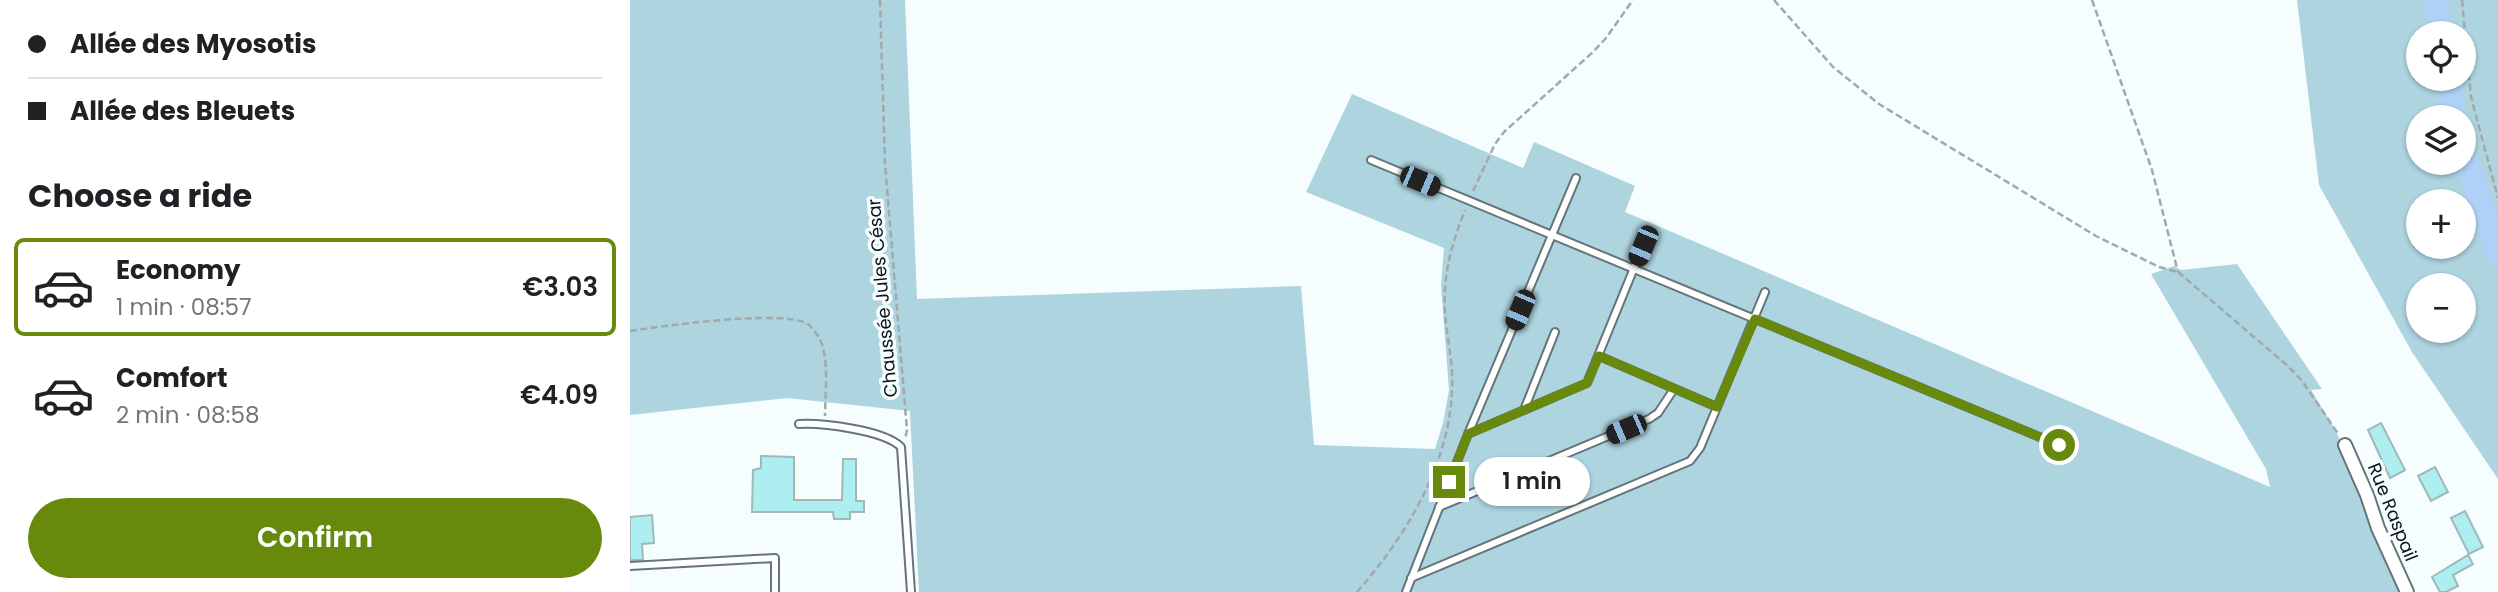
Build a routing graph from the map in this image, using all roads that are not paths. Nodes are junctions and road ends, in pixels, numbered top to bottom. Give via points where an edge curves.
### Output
1 (1371, 160) dead end
2 (1576, 178) dead end
3 (1551, 236) junction
4 (1643, 246) dead end
5 (1633, 269) junction
6 (1765, 292) dead end
7 (1755, 319) junction
8 (1555, 332) dead end
9 (1599, 356) junction
10 (1674, 388) junction
11 (1717, 407) junction
12 (1524, 410) junction
13 (799, 424) dead end
14 (1468, 434) junction
15 (2059, 445) dead end
16 (2345, 445) road end
17 (1439, 507) junction
18 (630, 566) edge
19 (1411, 578) junction
20 (775, 592) edge
21 (911, 592) edge
22 (1406, 592) edge
23 (2407, 592) edge

1 - 3 lane
2 - 3 lane
3 - 5 lane
3 - 14 lane
4 - 5 lane
5 - 7 lane
5 - 9 lane
6 - 7 lane
7 - 11 lane
7 - 15 lane
8 - 12 lane
9 - 10 lane
9 - 12 lane via 1587,383
10 - 11 lane
10 - 17 lane via 1649,419
11 - 19 lane via 1690,461
12 - 14 lane
13 - 21 lane via 825,423 895,442 902,449
14 - 17 lane
16 - 23 street, Rue Raspail
17 - 19 lane
18 - 20 lane via 775,558
19 - 22 lane

